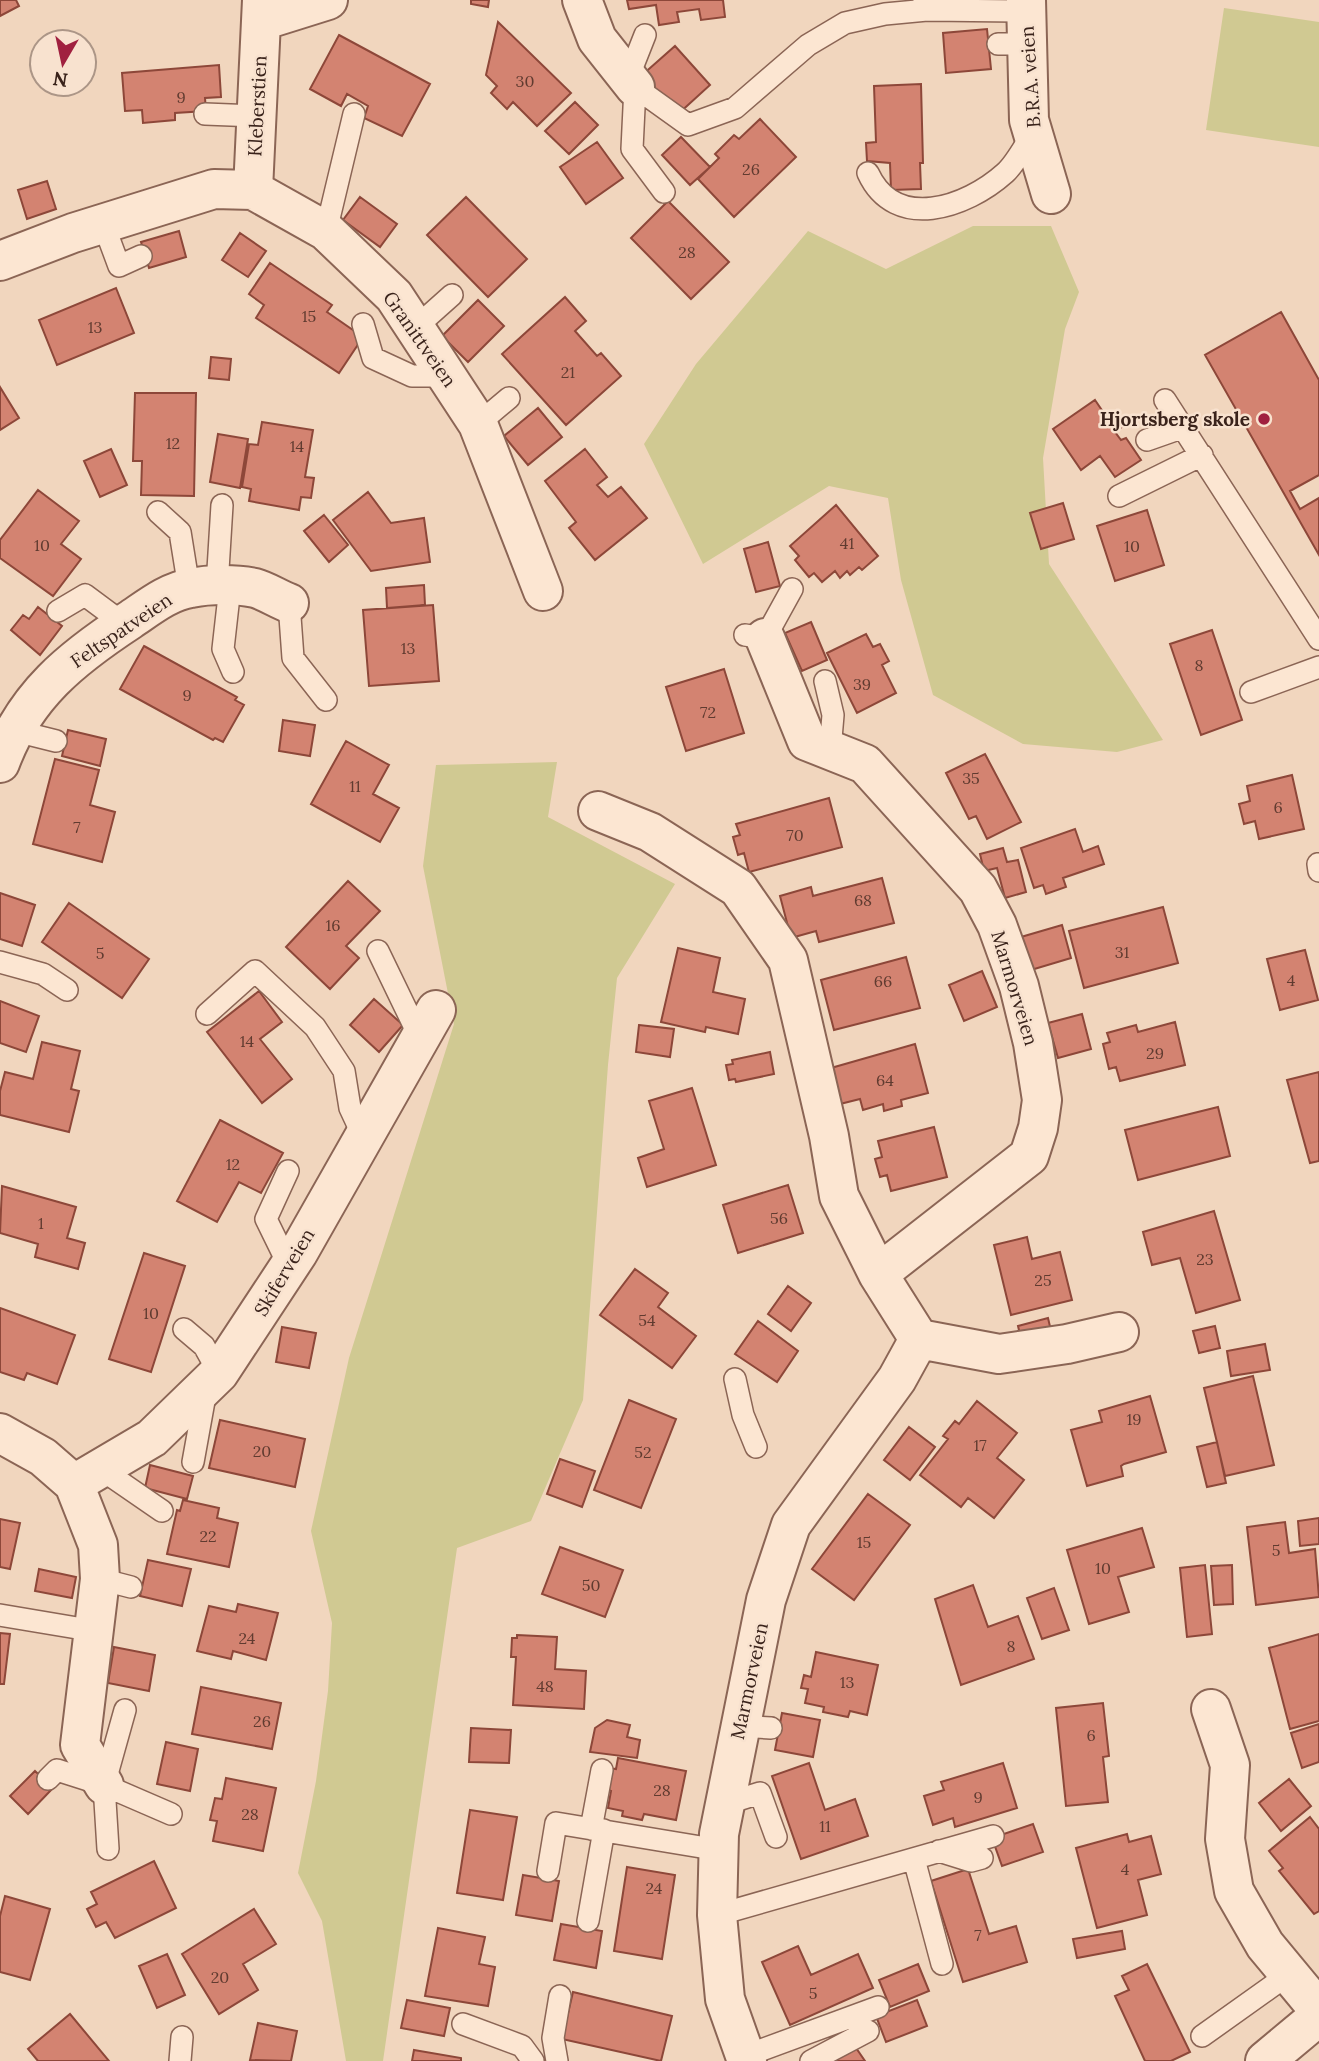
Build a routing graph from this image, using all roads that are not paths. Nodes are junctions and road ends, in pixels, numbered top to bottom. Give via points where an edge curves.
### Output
1 (328, 0) edge
2 (582, 0) edge
3 (925, 5) edge
4 (261, 11) edge
5 (1019, 25) edge
6 (645, 35) dead end
7 (631, 83) junction
8 (205, 114) dead end
9 (354, 114) dead end
10 (257, 116) junction
11 (1033, 133) junction
12 (868, 173) dead end
13 (253, 190) junction
14 (664, 192) dead end
15 (1051, 194) dead end
16 (103, 223) junction
17 (326, 231) junction
18 (141, 256) dead end
19 (0, 261) edge
20 (452, 295) dead end
21 (363, 324) dead end
22 (415, 328) junction
23 (446, 376) junction
24 (509, 398) dead end
25 (1165, 400) dead end
26 (478, 424) junction
27 (1184, 427) junction
28 (1147, 440) dead end
29 (1202, 455) junction
30 (1119, 496) dead end
31 (222, 506) dead end
32 (158, 512) dead end
33 (212, 587) junction
34 (792, 589) dead end
35 (543, 591) dead end
36 (289, 603) joint
37 (58, 611) dead end
38 (124, 624) junction
39 (755, 636) joint
40 (1319, 639) edge
41 (1319, 667) edge
42 (233, 673) dead end
43 (825, 681) dead end
44 (1251, 692) dead end
45 (326, 700) dead end
46 (56, 741) dead end
47 (8, 747) edge
48 (830, 750) junction
49 (598, 811) dead end
50 (379, 951) dead end
51 (0, 962) edge
52 (67, 990) dead end
53 (207, 1014) dead end
54 (429, 1025) joint
55 (363, 1138) junction
56 (288, 1171) dead end
57 (289, 1266) junction
58 (878, 1274) junction
59 (184, 1329) dead end
60 (1119, 1332) dead end
61 (919, 1339) junction
62 (735, 1379) dead end
63 (213, 1380) junction
64 (0, 1433) edge
65 (756, 1447) dead end
66 (194, 1462) dead end
67 (88, 1477) junction
68 (162, 1511) dead end
69 (0, 1615) edge
70 (95, 1631) junction
71 (1211, 1709) dead end
72 (125, 1710) dead end
73 (602, 1770) dead end
74 (48, 1779) dead end
75 (104, 1785) junction
76 (725, 1804) junction
77 (171, 1814) dead end
78 (597, 1830) junction
79 (993, 1836) dead end
80 (776, 1837) dead end
81 (108, 1849) dead end
82 (719, 1850) junction
83 (939, 1851) junction
84 (914, 1858) junction
85 (982, 1858) dead end
86 (548, 1871) dead end
87 (717, 1915) junction
88 (588, 1921) dead end
89 (942, 1964) dead end
90 (1289, 1974) junction
91 (560, 1996) dead end
92 (878, 2007) dead end
93 (1319, 2010) edge
94 (1319, 2016) edge
95 (463, 2024) dead end
96 (868, 2031) dead end
97 (1202, 2036) dead end
98 (182, 2037) dead end
99 (746, 2058) edge
100 (180, 2061) edge
101 (533, 2061) edge
102 (556, 2061) edge
103 (811, 2061) edge
104 (1265, 2061) edge

1 - 4 street, Kleberstien
2 - 7 street via 597,39
3 - 5 lane
3 - 7 lane via 845,23 808,45 735,108 688,125
4 - 10 street, Kleberstien
5 - 11 street, B.R.A. veien
6 - 7 lane
7 - 14 lane via 632,149
8 - 10 lane
9 - 17 lane
10 - 13 street, Kleberstien
11 - 12 lane via 1006,172 969,198 932,209 900,207 876,190
11 - 15 street, B.R.A. veien
13 - 16 street, Granittveien via 214,189
13 - 17 street, Granittveien
16 - 18 lane via 119,266
16 - 19 street, Granittveien
17 - 22 street, Granittveien via 394,296
20 - 22 lane
21 - 23 lane via 373,358 412,376
22 - 23 street, Granittveien
23 - 26 street, Granittveien
24 - 26 lane
25 - 27 lane
26 - 35 street, Granittveien
27 - 28 lane
27 - 29 lane
29 - 30 lane
29 - 40 lane
31 - 33 lane
32 - 33 lane via 180,532
33 - 36 street via 255,588
33 - 38 street, Feltspatveien via 160,600
33 - 42 lane via 223,649
34 - 39 lane
36 - 45 lane via 293,658
37 - 38 lane via 85,595
38 - 47 street, Feltspatveien via 82,651 49,681
39 - 48 street, Marmorveien via 807,741
41 - 44 lane
43 - 48 lane via 833,715
46 - 47 lane
48 - 58 street, Marmorveien via 865,764 978,889 1019,986 1042,1100 1029,1156
49 - 58 street via 650,832 738,888 788,960 839,1196
50 - 54 lane
51 - 52 lane via 43,974
53 - 55 lane via 255,971 314,1027 344,1071 350,1108
54 - 55 street, Skiferveien
55 - 57 street, Skiferveien
56 - 57 lane via 266,1219
57 - 63 street, Skiferveien
58 - 61 street
59 - 63 lane via 204,1346
60 - 61 street via 999,1354
61 - 76 street, Marmorveien via 897,1379 792,1525 766,1600 755,1727
62 - 65 lane
63 - 66 lane
63 - 67 street, Skiferveien via 152,1438
64 - 67 street
67 - 68 lane
67 - 70 street via 98,1545 115,1583
69 - 70 lane
70 - 75 street via 79,1745
71 - 90 street via 1230,1765 1225,1839 1234,1891 1265,1945
72 - 75 lane
73 - 78 lane
74 - 75 lane via 57,1770
75 - 77 lane
75 - 81 lane
76 - 80 lane via 760,1793
76 - 82 street, Marmorveien
78 - 82 lane
78 - 86 lane via 556,1823
78 - 88 lane
79 - 83 lane
82 - 87 street, Marmorveien
83 - 84 lane
83 - 85 lane via 971,1861
84 - 87 lane
84 - 89 lane
87 - 99 street, Marmorveien via 725,1998
90 - 93 street
90 - 97 lane
91 - 102 lane via 553,2038
92 - 99 lane
94 - 104 street
95 - 101 lane via 522,2046
96 - 103 lane
98 - 100 lane

